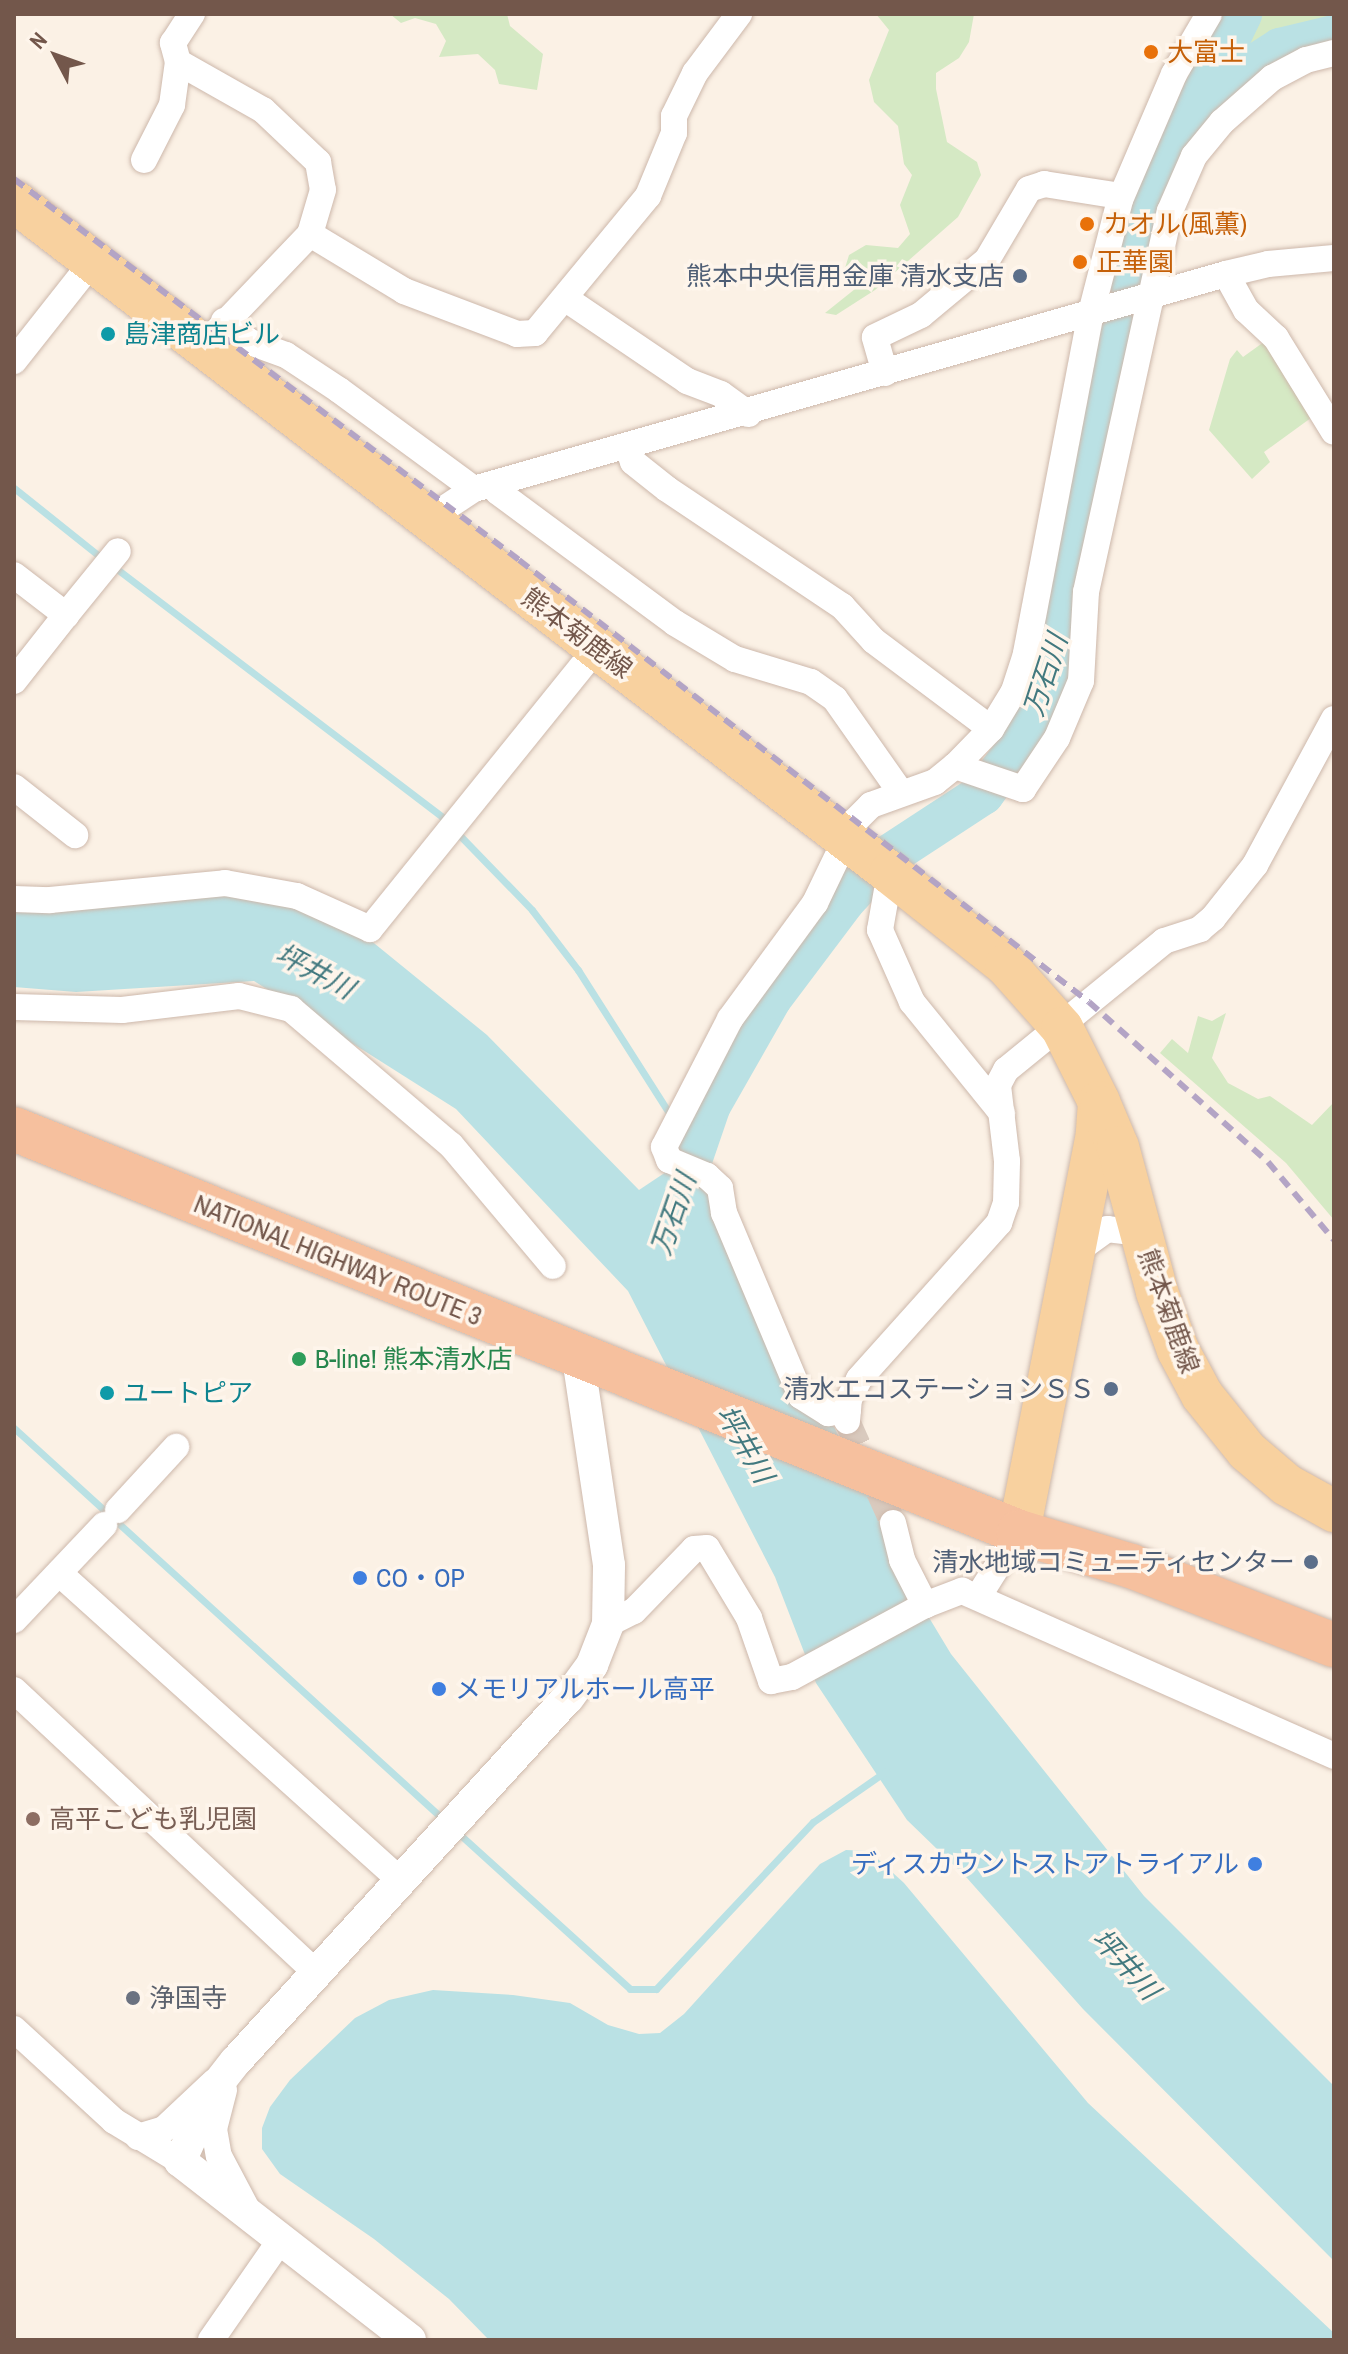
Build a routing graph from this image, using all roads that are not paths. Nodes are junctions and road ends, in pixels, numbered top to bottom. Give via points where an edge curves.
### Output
1 (192, 14) edge
2 (1209, 14) edge
3 (732, 16) edge
4 (1334, 53) edge
5 (178, 62) junction
6 (144, 160) dead end
7 (1121, 196) junction
8 (14, 201) edge
9 (310, 234) junction
10 (1334, 258) edge
11 (93, 261) junction
12 (1226, 274) junction
13 (1147, 296) junction
14 (566, 299) junction
15 (1098, 311) junction
16 (213, 334) junction
17 (14, 361) edge
18 (885, 373) junction
19 (749, 414) junction
20 (1334, 432) edge
21 (627, 446) junction
22 (484, 486) junction
23 (427, 520) junction
24 (118, 551) dead end
25 (14, 575) edge
26 (66, 615) junction
27 (597, 648) junction
28 (14, 681) edge
29 (1334, 719) edge
30 (991, 729) junction
31 (962, 769) junction
32 (14, 787) edge
33 (901, 793) junction
34 (75, 835) dead end
35 (849, 841) junction
36 (890, 873) junction
37 (14, 899) edge
38 (14, 1007) edge
39 (1062, 1028) junction
40 (1099, 1102) junction
41 (1002, 1113) junction
42 (14, 1129) edge
43 (1144, 1243) junction
44 (1074, 1253) junction
45 (553, 1266) dead end
46 (578, 1357) junction
47 (840, 1428) junction
48 (176, 1447) dead end
49 (1334, 1511) edge
50 (893, 1523) tunnel mouth
51 (1019, 1532) junction
52 (59, 1573) junction
53 (978, 1597) junction
54 (917, 1610) junction
55 (14, 1620) edge
56 (608, 1624) junction
57 (1334, 1645) edge
58 (1334, 1676) edge
59 (14, 1690) edge
60 (1334, 1756) edge
61 (400, 1880) junction
62 (316, 1973) junction
63 (14, 2029) edge
64 (236, 2061) junction
65 (138, 2137) junction
66 (180, 2161) junction
67 (246, 2207) junction
68 (282, 2238) junction
69 (211, 2340) edge
70 (410, 2340) edge

1 - 5 street via 173,43
2 - 7 street via 1174,74
3 - 14 street via 674,116 674,133 648,196
4 - 13 street via 1272,78 1194,156 1170,211
5 - 6 street via 172,105
5 - 9 street via 263,110 318,162 323,190
7 - 15 street
7 - 18 street via 1044,184 1029,189 987,260 921,315 875,337
8 - 11 main road, 熊本菊鹿線
9 - 14 street via 404,291 517,334 535,333
9 - 16 street
10 - 12 street
11 - 16 main road, 熊本菊鹿線
11 - 17 street
12 - 13 street
12 - 20 street via 1246,310 1276,338
13 - 15 street
13 - 31 street via 1086,592 1076,699 1023,789
14 - 19 street via 687,381 721,394
15 - 18 street
15 - 30 street via 1026,653 1014,691
16 - 22 street via 286,355
16 - 23 main road, 熊本菊鹿線
18 - 19 street
19 - 21 street
21 - 22 street
21 - 30 street via 633,462 667,489 842,606 874,641
22 - 23 street
22 - 33 street via 675,623 735,659 811,682 835,699
23 - 27 main road, 熊本菊鹿線
24 - 26 street
25 - 26 street
26 - 28 street
27 - 35 main road, 熊本菊鹿線
27 - 37 street via 370,929 297,896 225,883
29 - 39 street via 1255,865 1213,918 1200,929 1164,941
30 - 31 street
31 - 33 street
32 - 34 street
33 - 35 street via 871,805
35 - 36 main road, 熊本菊鹿線
35 - 47 street via 815,903 745,998 664,1147 669,1160 707,1176 720,1188 724,1213 801,1396
36 - 39 main road, 熊本菊鹿線 via 1006,965
36 - 41 street via 880,930 912,1002
38 - 45 street via 122,1010 239,996 291,1009 451,1145
39 - 40 main road, 熊本菊鹿線
39 - 41 street via 1006,1070 998,1085
40 - 43 main road, 熊本菊鹿線 via 1118,1147
40 - 44 main road
41 - 47 street via 1006,1189 999,1223 859,1379
42 - 46 highway, NATIONAL HIGHWAY ROUTE 3
43 - 44 street via 1130,1232 1107,1229
43 - 49 main road, 熊本菊鹿線 via 1178,1350 1202,1395 1247,1451 1287,1485
44 - 51 main road
46 - 47 highway, NATIONAL HIGHWAY ROUTE 3
46 - 56 street via 604,1512
47 - 51 highway, NATIONAL HIGHWAY ROUTE 3
48 - 52 street
50 - 54 street
51 - 53 street
51 - 57 highway, NATIONAL HIGHWAY ROUTE 3 via 1131,1566
51 - 58 highway, NATIONAL HIGHWAY ROUTE 3 via 1116,1586
52 - 55 street
52 - 61 street
53 - 54 street via 962,1591
53 - 60 street
54 - 56 street via 792,1677 771,1681 749,1618 707,1548 694,1549 634,1611
56 - 61 street via 592,1665 568,1698
59 - 62 street
61 - 62 street
62 - 64 street
63 - 65 street
64 - 65 street via 164,2129
64 - 66 street via 213,2090
64 - 67 street via 214,2129 219,2156
65 - 66 street
66 - 67 street
67 - 68 street
68 - 69 street
68 - 70 street

